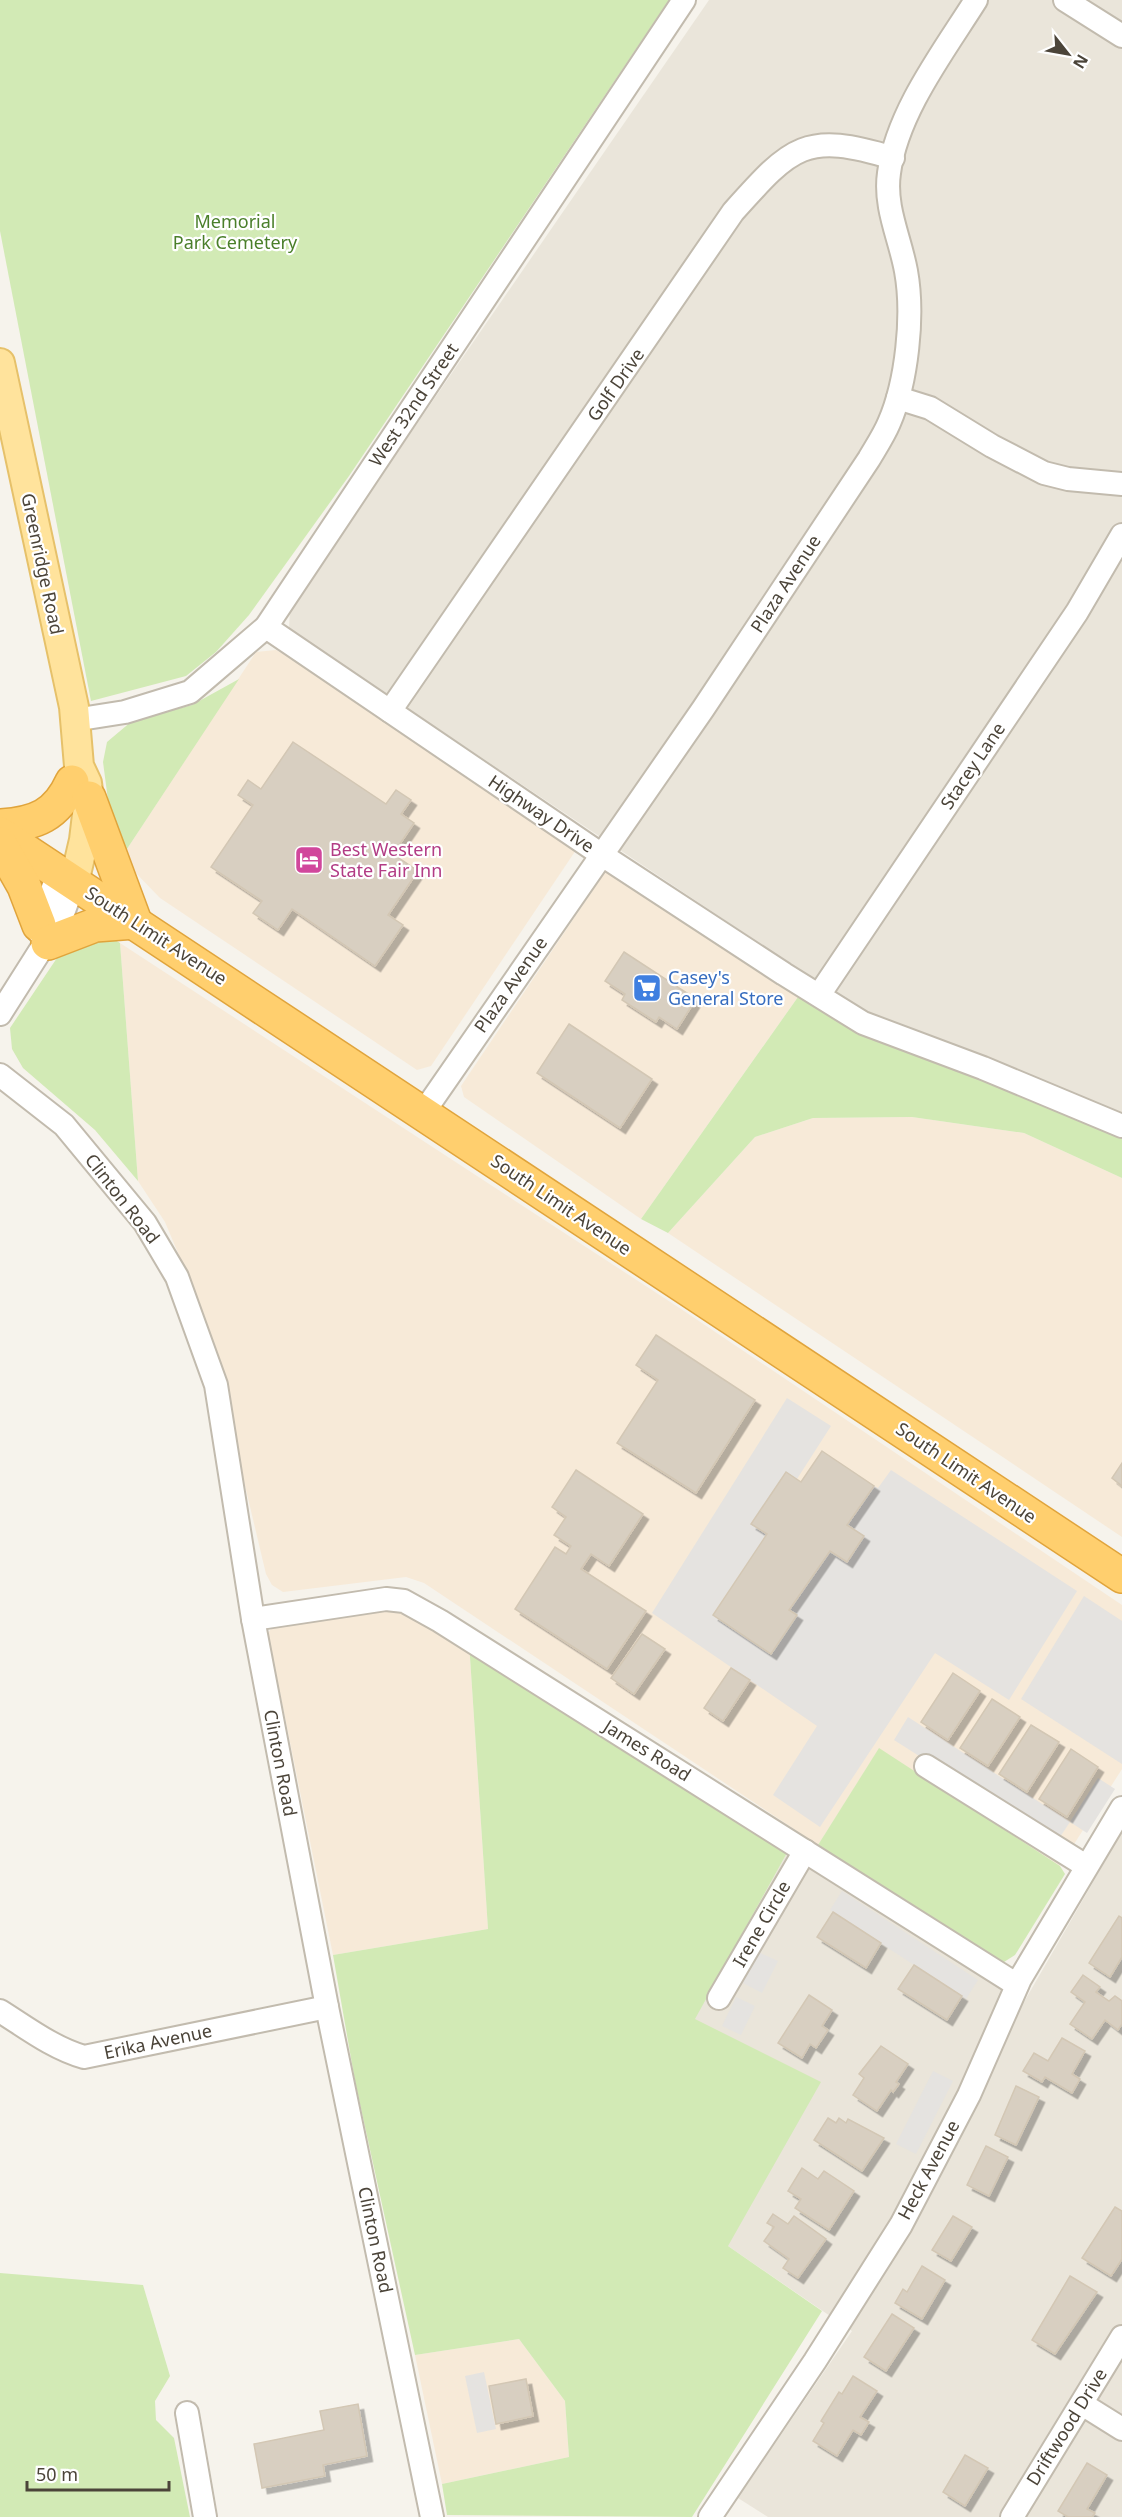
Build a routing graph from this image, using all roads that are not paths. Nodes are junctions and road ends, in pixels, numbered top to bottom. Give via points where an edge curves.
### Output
1 (684, 0) edge
2 (976, 0) edge
3 (1065, 0) edge
4 (1122, 36) edge
5 (893, 158) junction
6 (0, 363) edge
7 (898, 398) junction
8 (1122, 484) edge
9 (1122, 534) edge
10 (266, 627) junction
11 (390, 711) junction
12 (74, 720) junction
13 (80, 782) junction
14 (0, 826) edge
15 (0, 834) edge
16 (0, 844) edge
17 (602, 855) junction
18 (67, 877) junction
19 (135, 922) junction
20 (42, 940) junction
21 (819, 995) junction
22 (0, 1014) edge
23 (0, 1075) edge
24 (423, 1113) junction
25 (1122, 1126) edge
26 (1122, 1576) edge
27 (253, 1619) junction
28 (926, 1766) dead end
29 (1122, 1808) edge
30 (806, 1851) junction
31 (1086, 1866) junction
32 (1017, 1986) junction
33 (719, 1998) dead end
34 (327, 2007) junction
35 (0, 2011) edge
36 (1122, 2337) edge
37 (1082, 2404) junction
38 (187, 2413) dead end
39 (1122, 2429) edge
40 (205, 2517) edge
41 (432, 2517) edge
42 (710, 2517) edge
43 (1012, 2517) edge

1 - 10 street, West 32nd Street
2 - 5 street, Plaza Avenue via 916,94
3 - 4 street
5 - 7 street, Plaza Avenue via 889,173 890,212 906,271 909,301
5 - 11 street, Golf Drive via 841,144 806,147 785,160 733,212
6 - 12 main road, Greenridge Road
7 - 8 street via 930,408 1044,473
7 - 17 street, Plaza Avenue via 889,424 869,459
9 - 21 street, Stacey Lane via 1077,612
10 - 11 street, Highway Drive
10 - 12 street, West 32nd Street via 190,692 125,712
11 - 17 street, Highway Drive
12 - 13 main road, Greenridge Road
13 - 14 highway via 45,816
13 - 18 main road, Greenridge Road via 68,825
13 - 19 highway
15 - 18 highway, South Limit Avenue
16 - 20 highway via 20,878
17 - 21 street, Highway Drive
17 - 24 street, Plaza Avenue
18 - 19 highway, South Limit Avenue
18 - 20 street
19 - 20 highway via 95,925
19 - 24 highway, South Limit Avenue
20 - 22 street
21 - 25 street, Highway Drive via 863,1023
23 - 27 street, Clinton Road via 64,1125 145,1223 177,1277 216,1385
24 - 26 highway, South Limit Avenue
27 - 30 street, James Road via 386,1599 404,1601
27 - 34 street, Clinton Road
28 - 31 street
29 - 31 street, Heck Avenue
30 - 32 street, James Road
30 - 33 street, Irene Circle
31 - 32 street, Heck Avenue
32 - 42 street, Heck Avenue via 969,2095 901,2225
34 - 35 street, Erika Avenue via 84,2057 51,2043
34 - 41 street, Clinton Road
36 - 37 street, Driftwood Drive
37 - 39 street
37 - 43 street, Driftwood Drive
38 - 40 street

